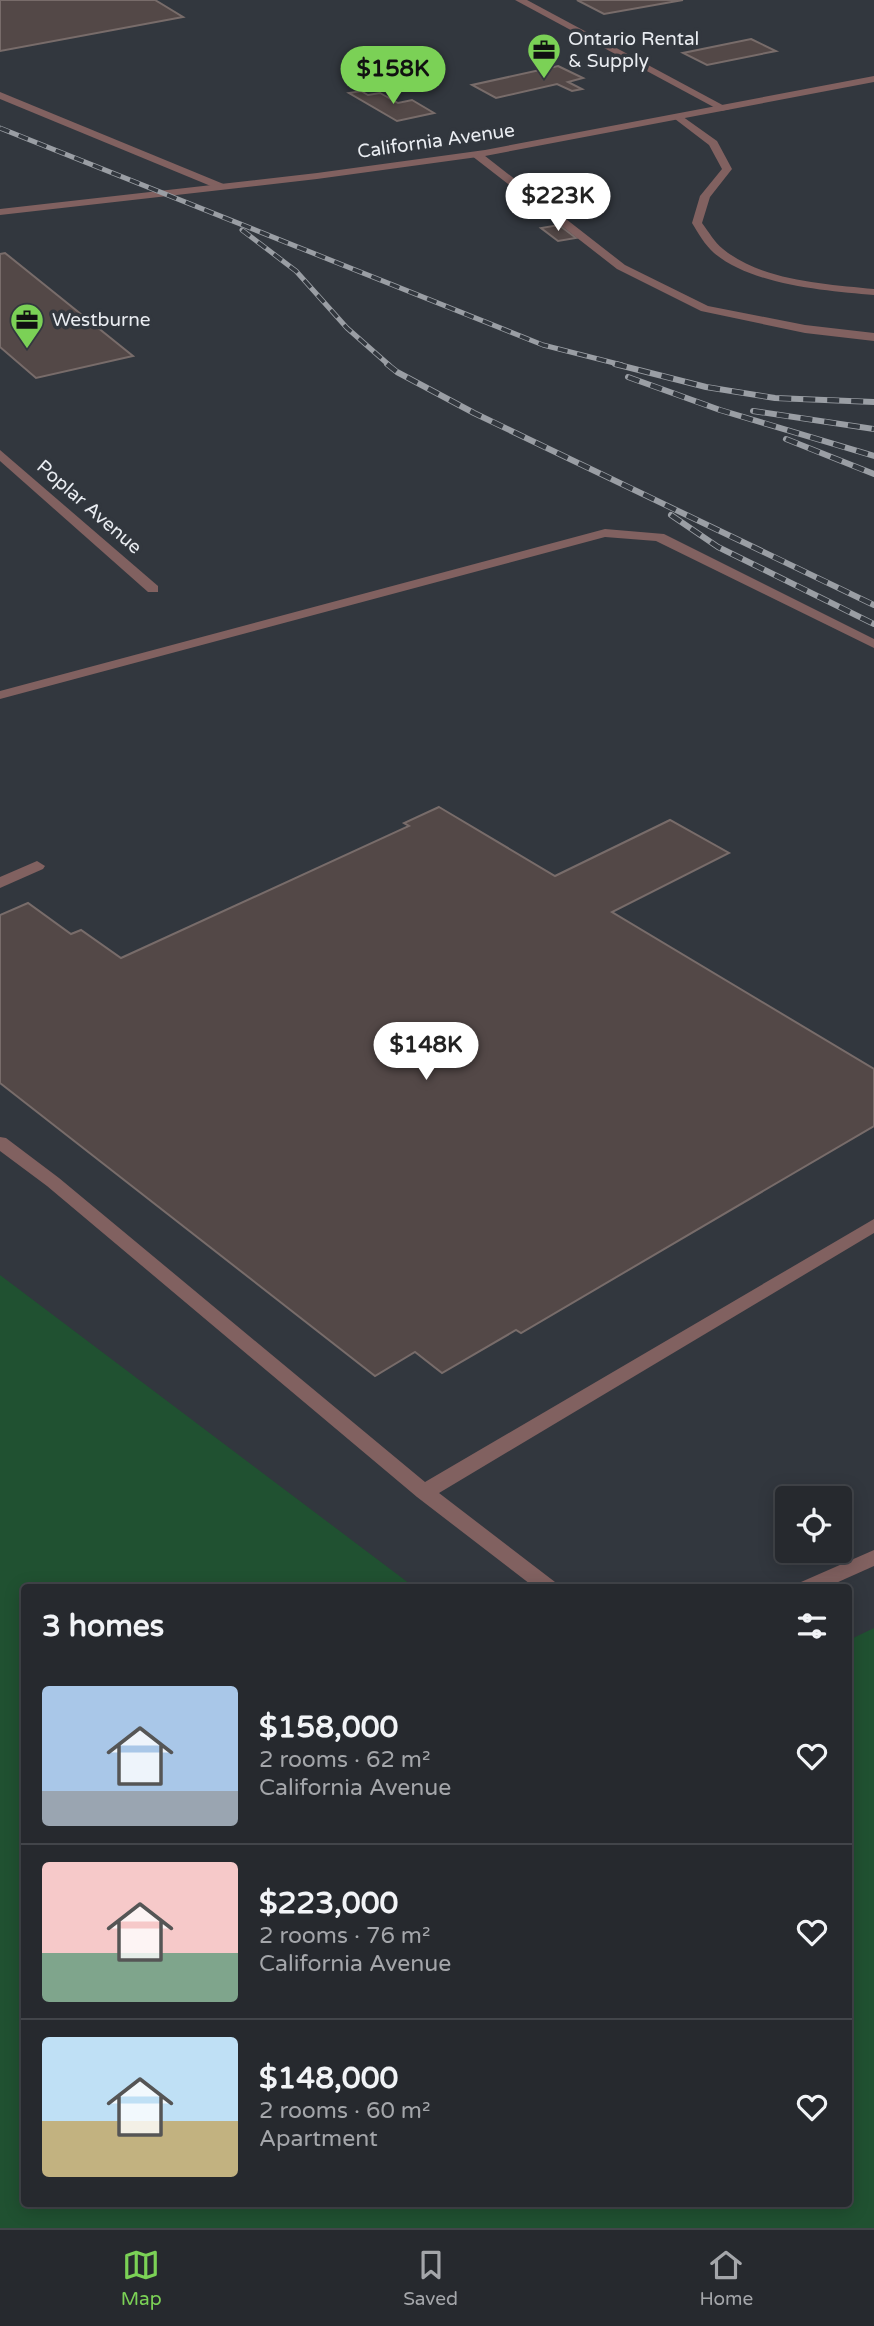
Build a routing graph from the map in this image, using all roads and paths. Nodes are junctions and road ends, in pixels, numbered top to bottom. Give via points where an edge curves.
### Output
1 (520, 0) edge
2 (874, 79) edge
3 (0, 95) edge
4 (725, 108) junction
5 (679, 117) junction
6 (476, 154) junction
7 (222, 187) junction
8 (0, 212) edge
9 (874, 292) edge
10 (874, 337) edge
11 (0, 454) edge
12 (153, 589) dead end
13 (874, 644) edge
14 (0, 695) edge
15 (37, 866) dead end
16 (0, 883) edge
17 (0, 1142) edge
18 (874, 1225) edge
19 (424, 1492) junction
20 (874, 1557) edge
21 (544, 1584) edge
22 (815, 1584) edge

1 - 4 street
2 - 4 street, California Avenue
3 - 7 street
4 - 5 street, California Avenue
5 - 6 street, California Avenue
5 - 9 street via 713,143 727,169 705,196 696,223 721,254 764,273 841,290
6 - 7 street, California Avenue
6 - 10 street via 621,267 705,309
7 - 8 street, California Avenue
11 - 12 street, Poplar Avenue
13 - 14 street via 659,537 605,533
15 - 16 street
17 - 19 street
18 - 19 street
19 - 21 street
20 - 22 street

